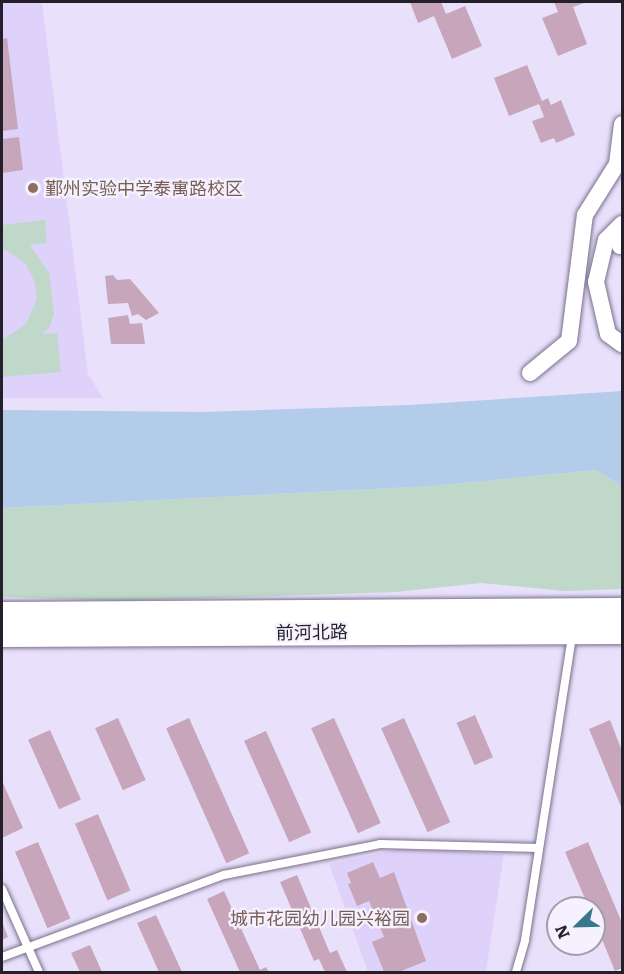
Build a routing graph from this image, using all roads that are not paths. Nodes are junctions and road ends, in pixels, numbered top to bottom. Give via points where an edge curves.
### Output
1 (622, 124) edge
2 (622, 224) edge
3 (622, 344) edge
4 (530, 373) dead end
5 (622, 610) edge
6 (2, 614) edge
7 (575, 621) junction
8 (622, 632) edge
9 (2, 635) edge
10 (539, 848) junction
11 (2, 889) edge
12 (27, 945) junction
13 (2, 957) edge
14 (39, 972) edge
15 (516, 972) edge

1 - 4 street via 617,164 585,215 570,341
2 - 3 street via 606,240 596,282 608,334
5 - 7 main road, 前河北路
6 - 7 main road, 前河北路
7 - 8 main road, 前河北路
7 - 9 main road, 前河北路
7 - 10 lane
10 - 12 lane via 381,844 224,875
10 - 15 lane
11 - 12 lane
12 - 13 lane
12 - 14 lane

